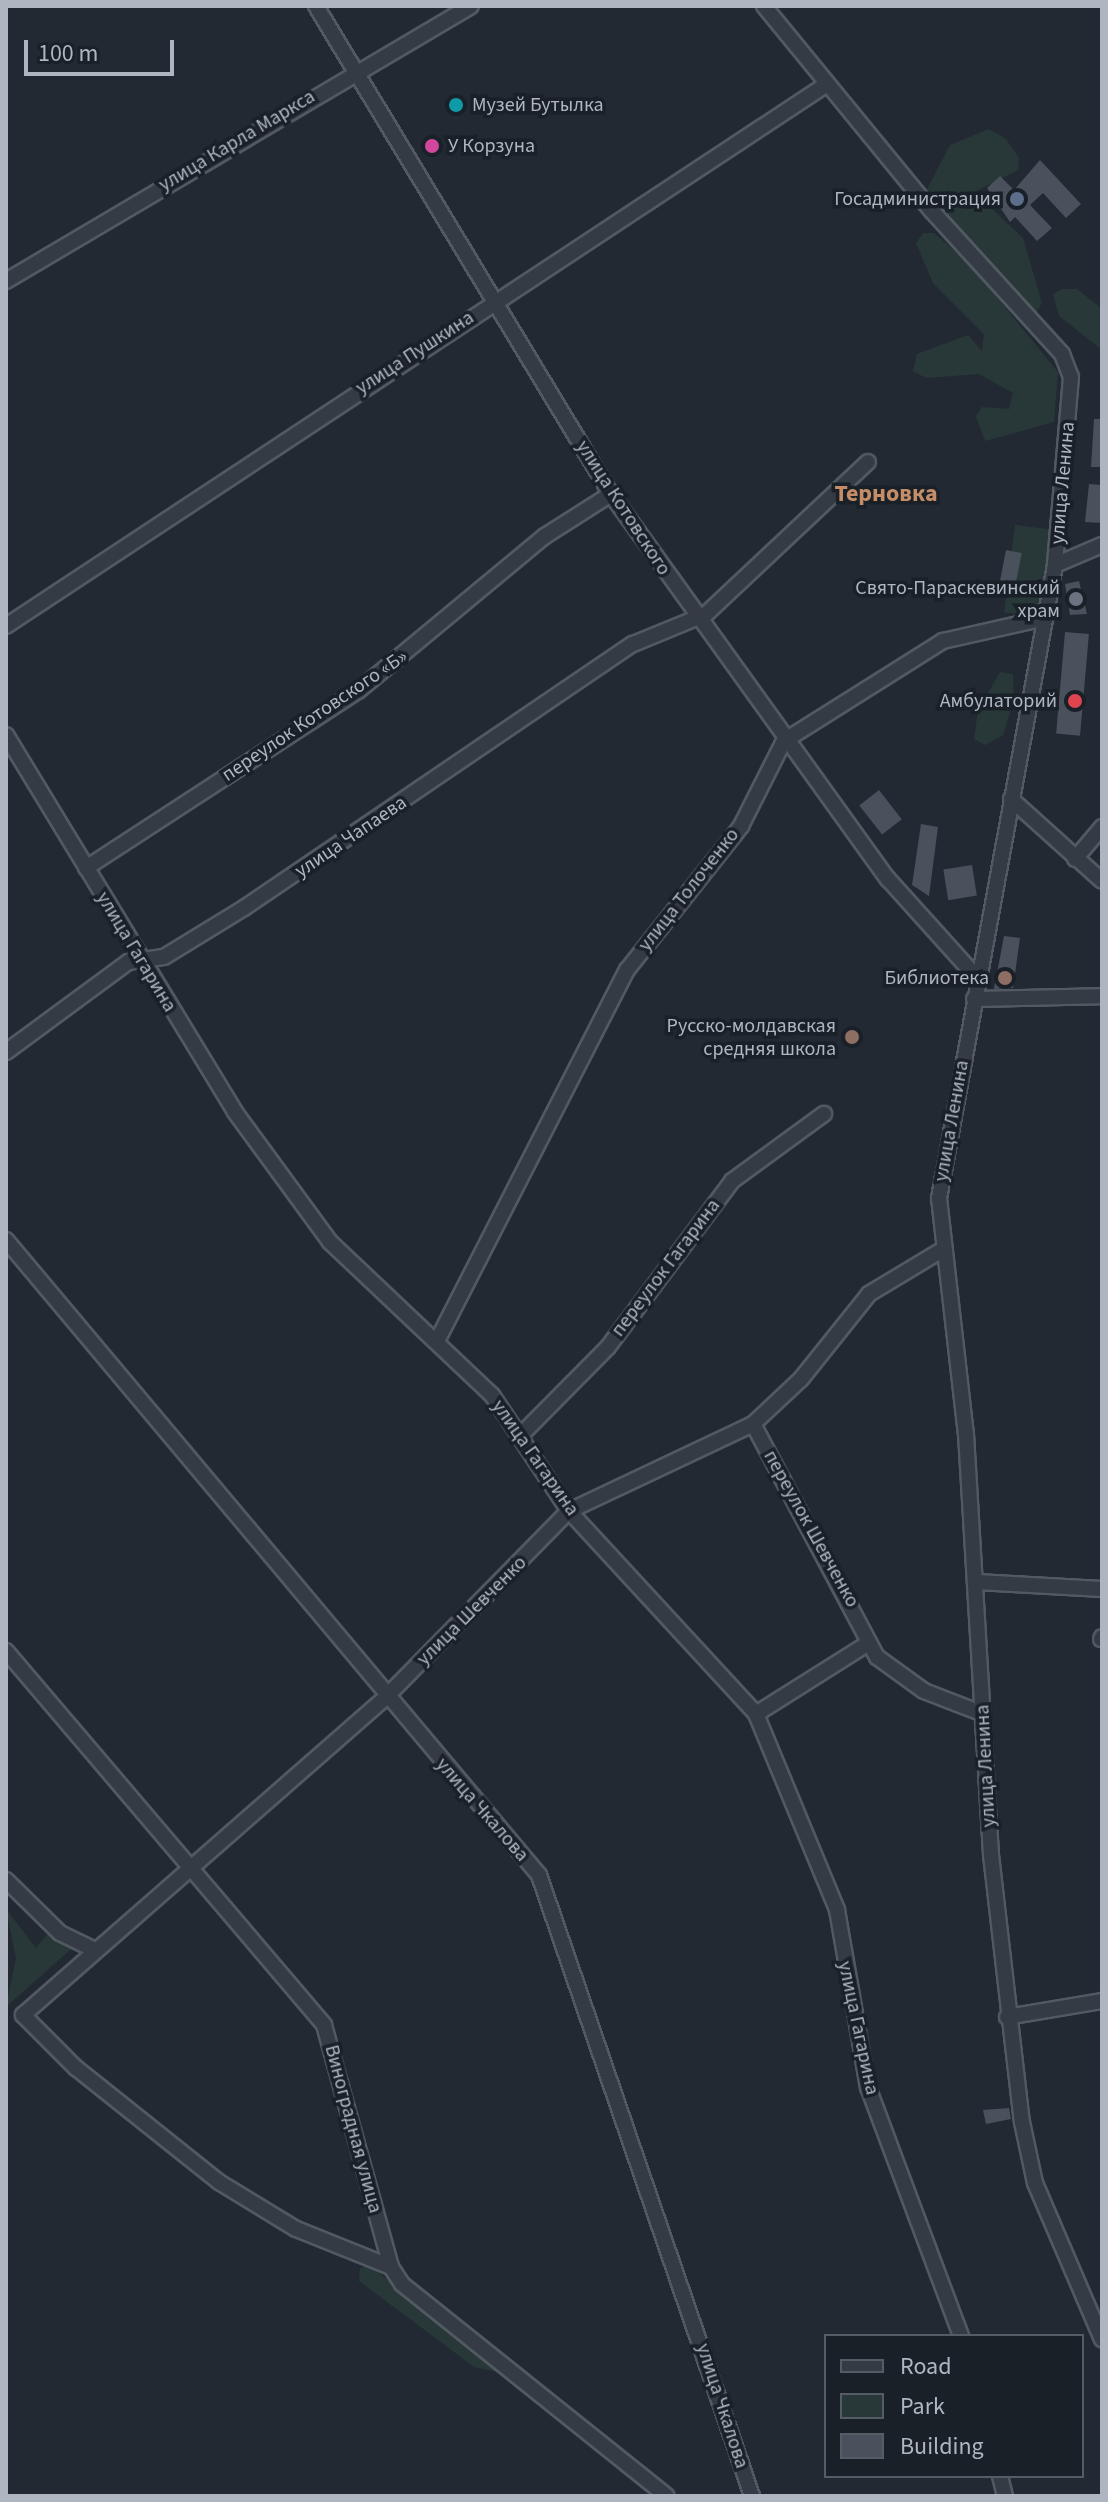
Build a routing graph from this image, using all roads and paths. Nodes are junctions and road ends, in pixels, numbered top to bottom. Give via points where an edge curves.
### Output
1 (316, 6) edge
2 (471, 6) edge
3 (764, 6) edge
4 (353, 72) junction
5 (827, 84) junction
6 (6, 281) edge
7 (493, 302) junction
8 (868, 462) dead end
9 (611, 494) junction
10 (1102, 545) edge
11 (1055, 565) junction
12 (1045, 618) junction
13 (696, 619) junction
14 (6, 626) edge
15 (6, 735) edge
16 (784, 741) junction
17 (1011, 799) junction
18 (1102, 827) edge
19 (1075, 859) junction
20 (86, 868) junction
21 (1102, 881) edge
22 (142, 959) junction
23 (977, 978) junction
24 (1102, 996) edge
25 (974, 999) junction
26 (6, 1052) edge
27 (824, 1114) dead end
28 (6, 1240) edge
29 (942, 1250) junction
30 (437, 1341) junction
31 (753, 1424) junction
32 (520, 1436) junction
33 (569, 1511) junction
34 (977, 1582) junction
35 (1102, 1589) edge
36 (867, 1644) junction
37 (6, 1651) edge
38 (385, 1698) junction
39 (981, 1713) junction
40 (756, 1714) junction
41 (188, 1866) junction
42 (6, 1880) edge
43 (95, 1950) junction
44 (1102, 2001) edge
45 (1007, 2017) junction
46 (385, 2244) junction
47 (373, 2260) junction
48 (391, 2267) junction
49 (960, 2334) edge
50 (1102, 2339) edge
51 (667, 2496) edge
52 (752, 2496) edge

1 - 4 street, улица Котовского
2 - 4 street, улица Карла Маркса
3 - 5 street, улица Ленина
4 - 6 street, улица Карла Маркса
4 - 7 street, улица Котовского
5 - 7 street, улица Пушкина
5 - 11 street, улица Ленина via 1067,362 1070,413
7 - 9 street, улица Котовского
7 - 14 street, улица Пушкина
8 - 13 street
9 - 13 street, улица Котовского
9 - 20 street, переулок Котовского «Б» via 545,536 358,691
10 - 11 street
11 - 12 street, улица Ленина
12 - 16 street via 943,641
12 - 17 street, улица Ленина
13 - 16 street, улица Котовского
13 - 22 street, улица Чапаева via 633,644 244,908 164,957
15 - 20 street, улица Гагарина
16 - 23 street, улица Котовского via 888,879
16 - 30 street, улица Толоченко via 741,826 627,970
17 - 19 street
17 - 23 street, улица Ленина
18 - 19 street
19 - 21 street
20 - 22 street, улица Гагарина
22 - 26 street, улица Чапаева via 102,979
22 - 30 street, улица Гагарина via 235,1112 330,1242
23 - 25 street, улица Ленина
24 - 25 street
25 - 29 street, улица Ленина via 942,1171
27 - 32 street, переулок Гагарина via 732,1181 608,1347
28 - 38 street, улица Чкалова
29 - 31 street, улица Шевченко via 869,1294 801,1379
29 - 34 street, улица Ленина
30 - 32 street, улица Гагарина
31 - 33 street, улица Шевченко
31 - 36 street, переулок Шевченко via 859,1614
32 - 33 street, улица Гагарина
33 - 38 street, улица Шевченко
33 - 40 street, улица Гагарина
34 - 35 street
34 - 39 street, улица Ленина
36 - 39 street, переулок Шевченко via 898,1676
36 - 40 street
37 - 41 street, Виноградная улица
38 - 41 street, улица Шевченко
38 - 52 street, улица Чкалова via 550,1896
39 - 45 street, улица Ленина
40 - 49 street, улица Гагарина via 837,1910 868,2087
41 - 43 street, улица Шевченко
41 - 46 street, Виноградная улица via 324,2025
42 - 43 street via 60,1933
43 - 47 street, улица Шевченко via 23,2015 76,2068 219,2182 296,2229
44 - 45 street
45 - 50 street, улица Ленина via 1035,2183
46 - 47 street
46 - 48 street, Виноградная улица
47 - 48 street
48 - 51 street, Виноградная улица via 402,2284

